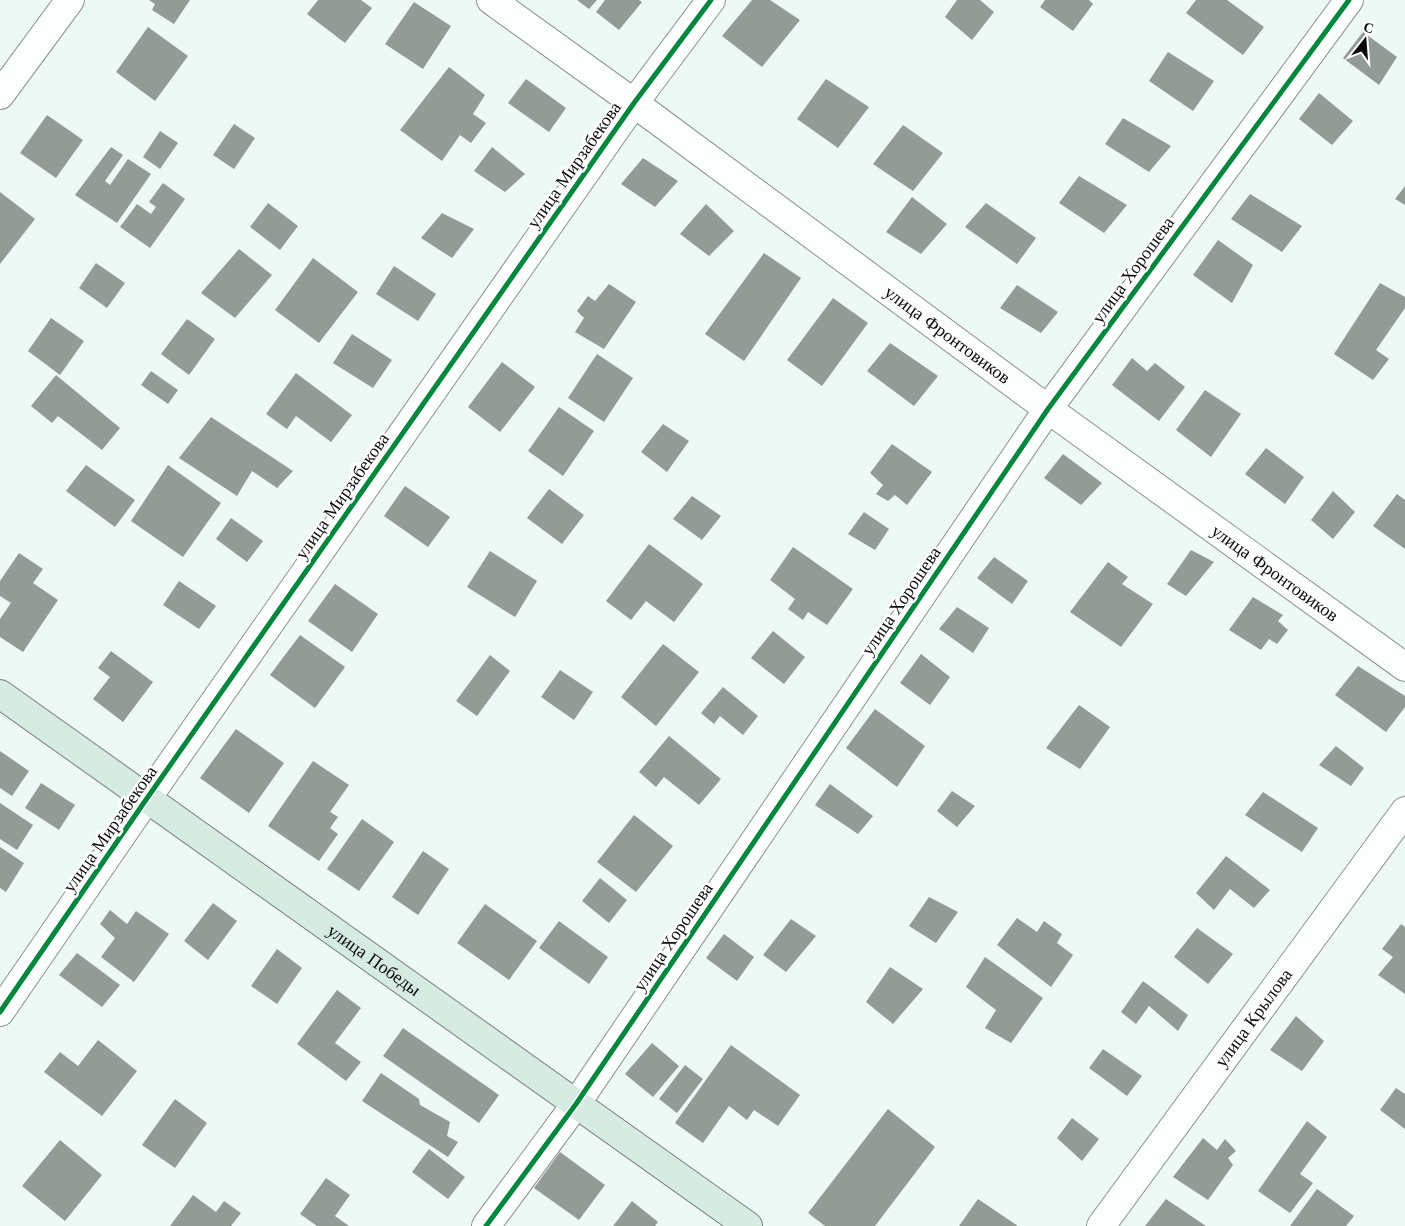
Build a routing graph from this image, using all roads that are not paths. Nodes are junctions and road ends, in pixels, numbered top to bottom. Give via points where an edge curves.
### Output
1 (70, 0) edge
2 (491, 0) edge
3 (710, 0) edge
4 (1349, 0) edge
5 (0, 95) edge
6 (634, 103) junction
7 (1048, 409) junction
8 (1405, 667) edge
9 (0, 694) edge
10 (0, 701) edge
11 (145, 801) junction
12 (1405, 810) edge
13 (0, 1012) edge
14 (574, 1106) junction
15 (486, 1226) edge
16 (738, 1226) edge
17 (748, 1226) edge
18 (1101, 1226) edge

1 - 5 street
2 - 6 street, улица Фронтовиков
3 - 6 street, улица Мирзабекова
4 - 7 street, улица Хорошева
6 - 7 street, улица Фронтовиков
6 - 11 street, улица Мирзабекова
7 - 8 street, улица Фронтовиков
7 - 14 street, улица Хорошева
9 - 11 main road, улица Победы
10 - 11 main road, улица Победы
11 - 13 street, улица Мирзабекова
11 - 14 main road, улица Победы
12 - 18 street, улица Крылова
14 - 15 street, улица Хорошева
14 - 16 main road, улица Победы
14 - 17 main road, улица Победы

